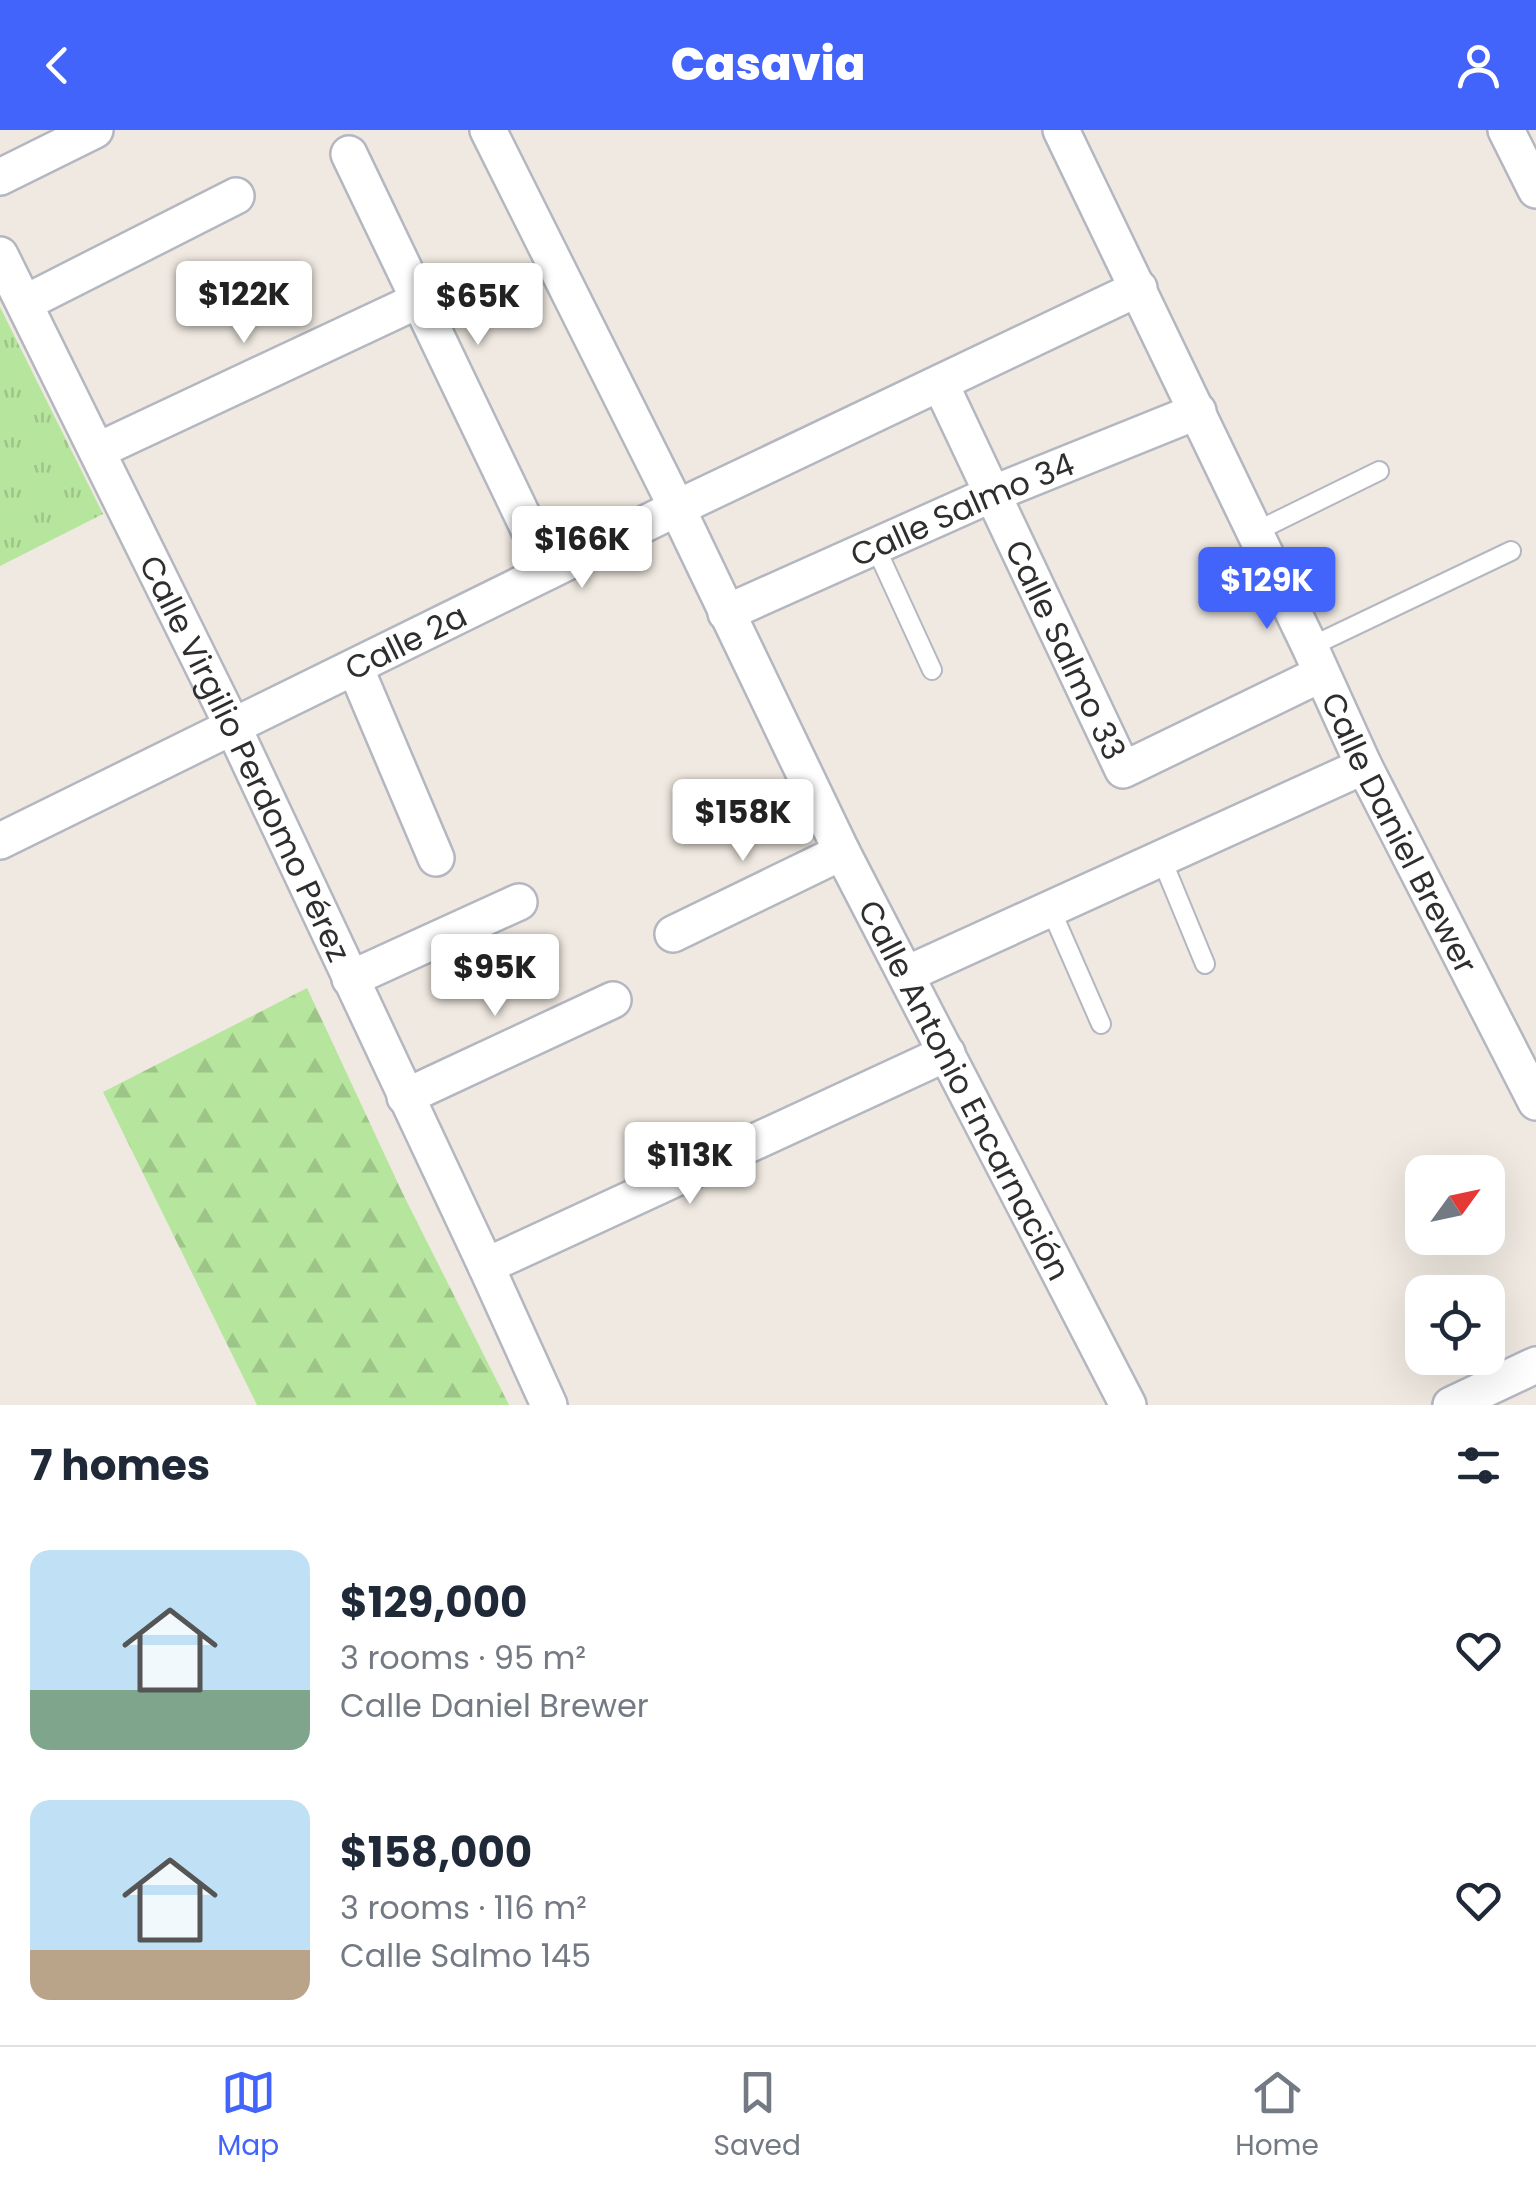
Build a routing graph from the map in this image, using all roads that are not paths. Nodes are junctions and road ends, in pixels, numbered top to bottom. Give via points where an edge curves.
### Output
1 (95, 130) edge
2 (488, 130) edge
3 (1061, 130) edge
4 (1506, 130) edge
5 (349, 154) dead end
6 (0, 178) edge
7 (1536, 190) edge
8 (236, 196) dead end
9 (0, 256) edge
10 (1138, 288) junction
11 (419, 300) junction
12 (24, 304) junction
13 (940, 382) junction
14 (1198, 411) junction
15 (97, 451) junction
16 (1379, 471) dead end
17 (992, 494) junction
18 (677, 508) junction
19 (1255, 532) junction
20 (876, 546) junction
21 (1511, 551) dead end
22 (549, 571) junction
23 (726, 613) junction
24 (1316, 660) junction
25 (355, 666) junction
26 (932, 670) dead end
27 (233, 726) junction
28 (1364, 766) junction
29 (0, 841) edge
30 (842, 852) junction
31 (436, 858) dead end
32 (1162, 860) junction
33 (519, 902) dead end
34 (1051, 910) junction
35 (673, 934) dead end
36 (1205, 964) dead end
37 (907, 974) junction
38 (350, 978) junction
39 (614, 1000) dead end
40 (1101, 1024) dead end
41 (947, 1053) junction
42 (405, 1097) junction
43 (1536, 1102) edge
44 (486, 1266) junction
45 (1536, 1365) edge
46 (549, 1405) edge
47 (1128, 1405) edge
48 (1450, 1405) edge

1 - 6 street
2 - 18 street, Calle Antonio Encarnación
3 - 10 street, Calle Daniel Brewer
4 - 7 street
5 - 11 street
8 - 12 street
9 - 12 street, Calle Virgilio Perdomo Pérez
10 - 13 street, Calle 2a
10 - 14 street, Calle Daniel Brewer
11 - 15 street
11 - 22 street
12 - 15 street, Calle Virgilio Perdomo Pérez
13 - 17 street, Calle Salmo 33
13 - 18 street, Calle 2a
14 - 17 street, Calle Salmo 34
14 - 19 street, Calle Daniel Brewer
15 - 27 street, Calle Virgilio Perdomo Pérez
16 - 19 lane
17 - 20 street, Calle Salmo 34
17 - 24 street, Calle Salmo 33 via 1123,770
18 - 22 street, Calle 2a
18 - 23 street, Calle Antonio Encarnación
19 - 24 street, Calle Daniel Brewer
20 - 23 street, Calle Salmo 34
20 - 26 lane
21 - 24 lane
22 - 25 street, Calle 2a
23 - 30 street, Calle Antonio Encarnación
24 - 28 street, Calle Daniel Brewer
25 - 27 street, Calle 2a
25 - 31 street
27 - 29 street, Calle 2a
27 - 38 street, Calle Virgilio Perdomo Pérez
28 - 32 street
28 - 43 street, Calle Daniel Brewer
30 - 35 street
30 - 37 street, Calle Antonio Encarnación
32 - 34 street
32 - 36 lane
33 - 38 street
34 - 37 street
34 - 40 lane
37 - 41 street, Calle Antonio Encarnación
38 - 42 street, Calle Virgilio Perdomo Pérez
39 - 42 street
41 - 44 street
41 - 47 street, Calle Antonio Encarnación
42 - 44 street, Calle Virgilio Perdomo Pérez
44 - 46 street, Calle Virgilio Perdomo Pérez
45 - 48 street

